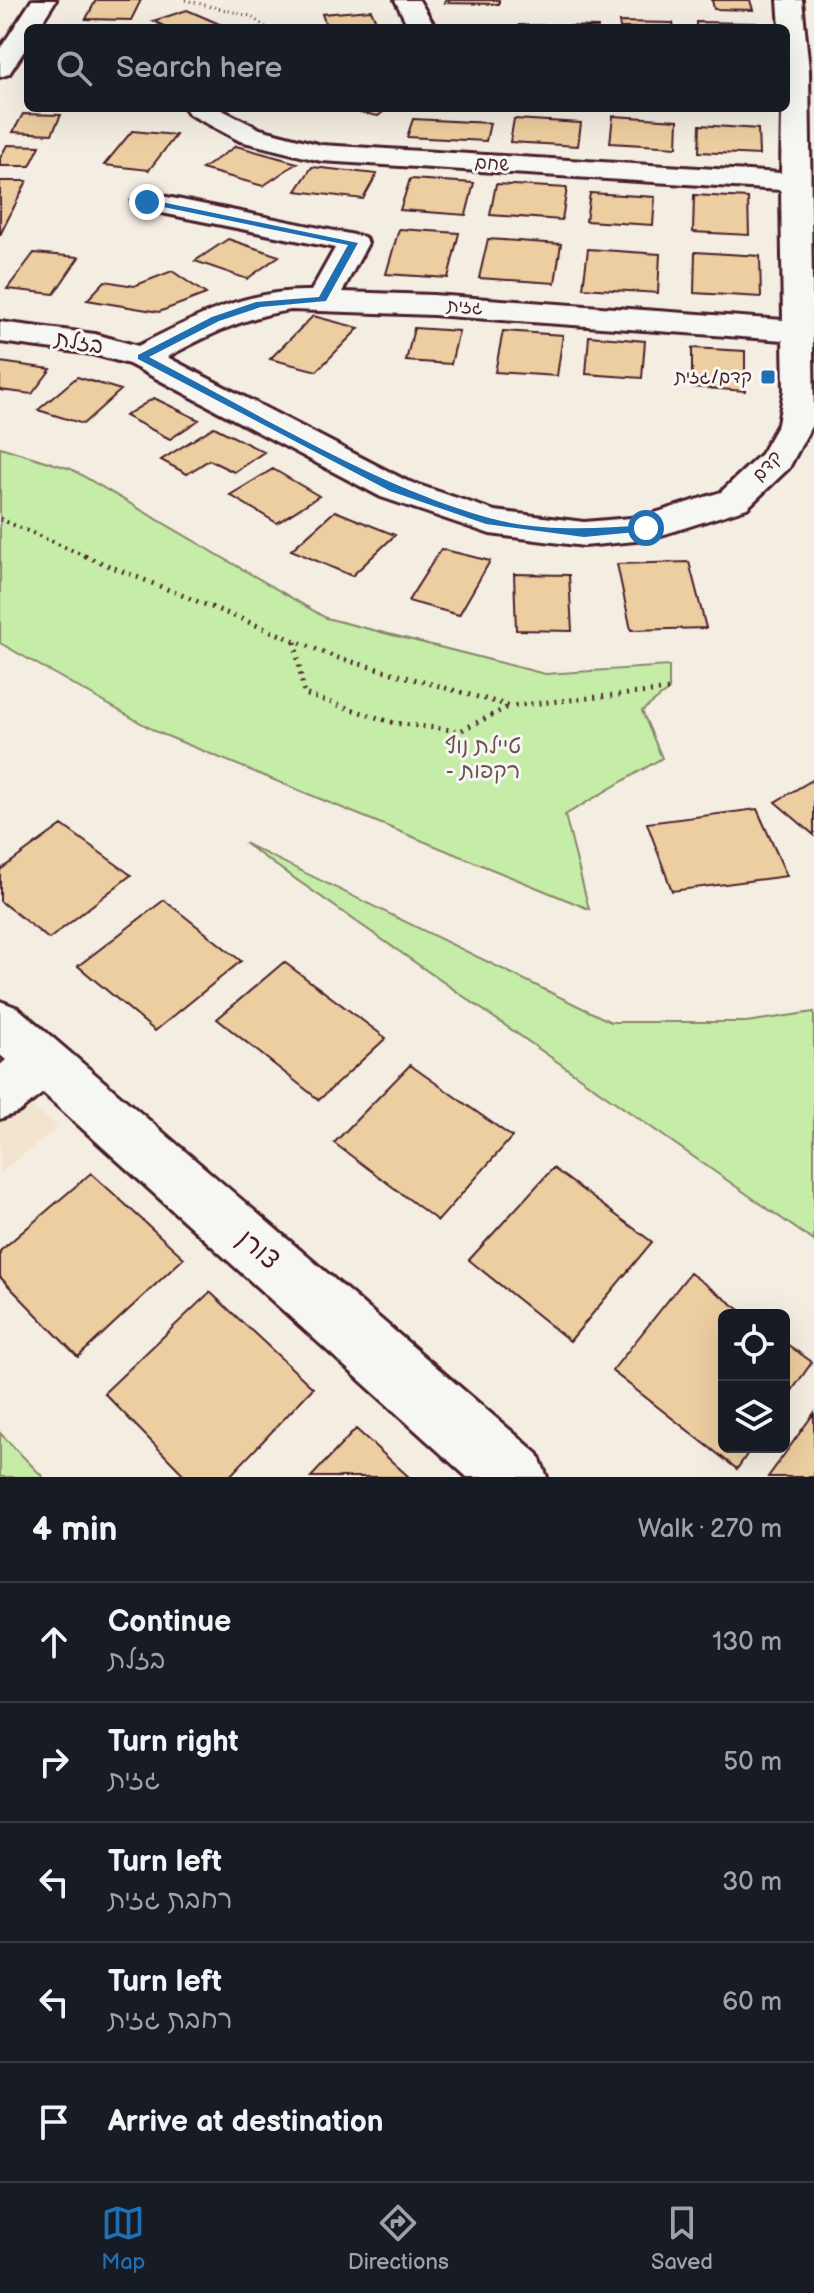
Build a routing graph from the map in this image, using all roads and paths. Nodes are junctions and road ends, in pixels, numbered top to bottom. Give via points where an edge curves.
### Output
1 (44, 0) edge
2 (185, 0) edge
3 (407, 0) edge
4 (790, 0) edge
5 (25, 24) edge
6 (261, 24) edge
7 (419, 24) edge
8 (17, 34) edge
9 (0, 69) edge
10 (791, 70) edge
11 (206, 112) edge
12 (795, 182) junction
13 (147, 202) dead end
14 (322, 299) junction
15 (800, 331) junction
16 (0, 332) edge
17 (141, 357) junction
18 (0, 519) edge
19 (646, 528) joint
20 (295, 641) junction
21 (669, 690) dead end
22 (510, 706) junction
23 (0, 1023) edge
24 (44, 1061) junction
25 (0, 1096) edge
26 (515, 1477) edge

1 - 5 street
2 - 6 path via 250,16
3 - 7 street
4 - 10 street, קדם
8 - 9 street
10 - 12 street, קדם
11 - 12 street, שחם via 250,135 321,153
12 - 15 street, קדם
13 - 14 street via 353,243
14 - 15 street, גזית
14 - 17 street, גזית via 260,304 216,319
15 - 19 street, קדם via 796,424 776,460 734,500
16 - 17 street, בזלת via 95,344
17 - 19 street, בזלת via 394,489 490,522 584,534
18 - 20 path
20 - 22 path
20 - 22 path via 304,694 394,723 460,731
21 - 22 path
23 - 24 street, צורן
24 - 25 street
24 - 26 street, צורן

